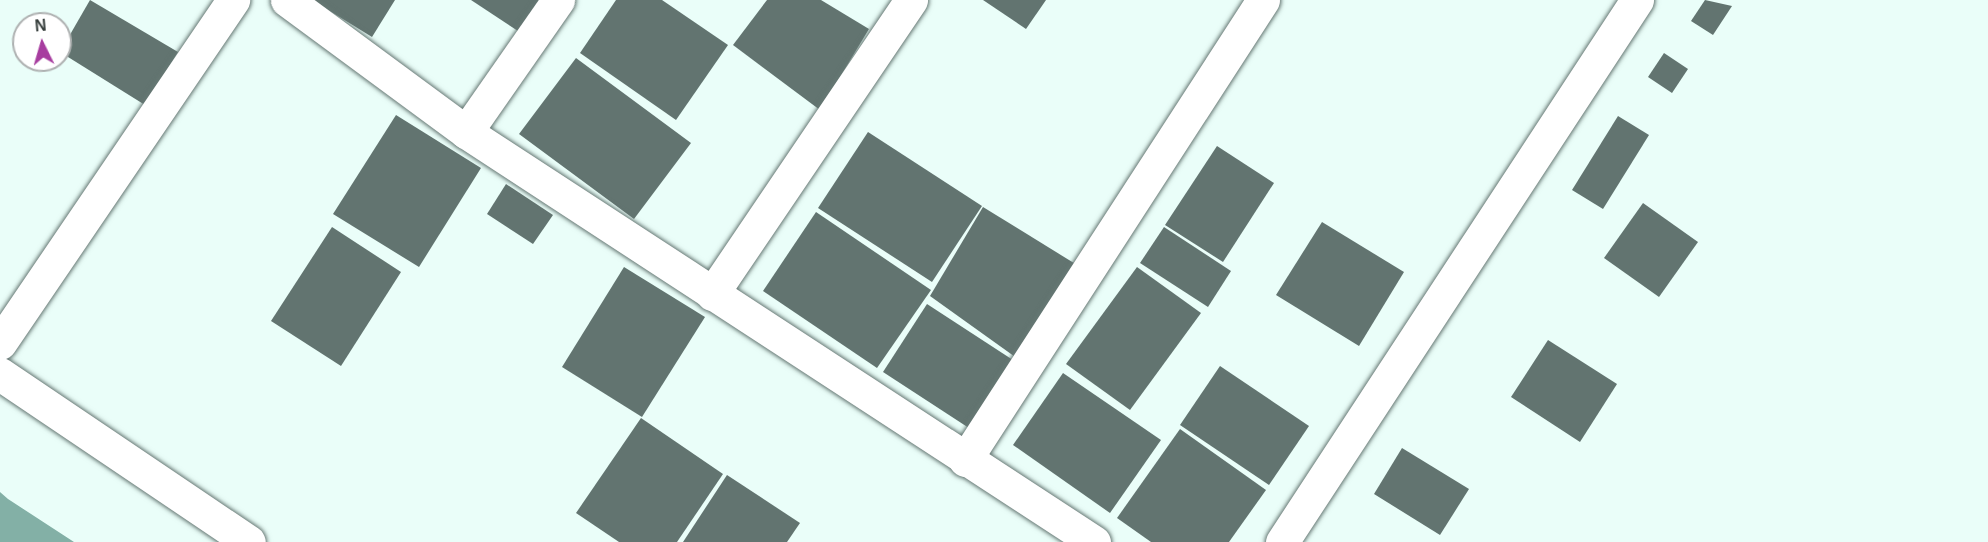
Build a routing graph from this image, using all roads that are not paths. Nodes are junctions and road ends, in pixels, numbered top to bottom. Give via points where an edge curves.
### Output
1 (233, 0) edge
2 (287, 0) edge
3 (558, 0) edge
4 (911, 0) edge
5 (1263, 0) edge
6 (1637, 0) edge
7 (466, 132) junction
8 (712, 294) junction
9 (0, 343) edge
10 (0, 374) edge
11 (965, 460) junction
12 (249, 542) edge
13 (1094, 542) edge
14 (1282, 542) edge

1 - 9 street
2 - 7 street
3 - 7 street
4 - 8 street
5 - 11 street
6 - 14 street
7 - 8 street
8 - 11 street
10 - 12 street
11 - 13 street

